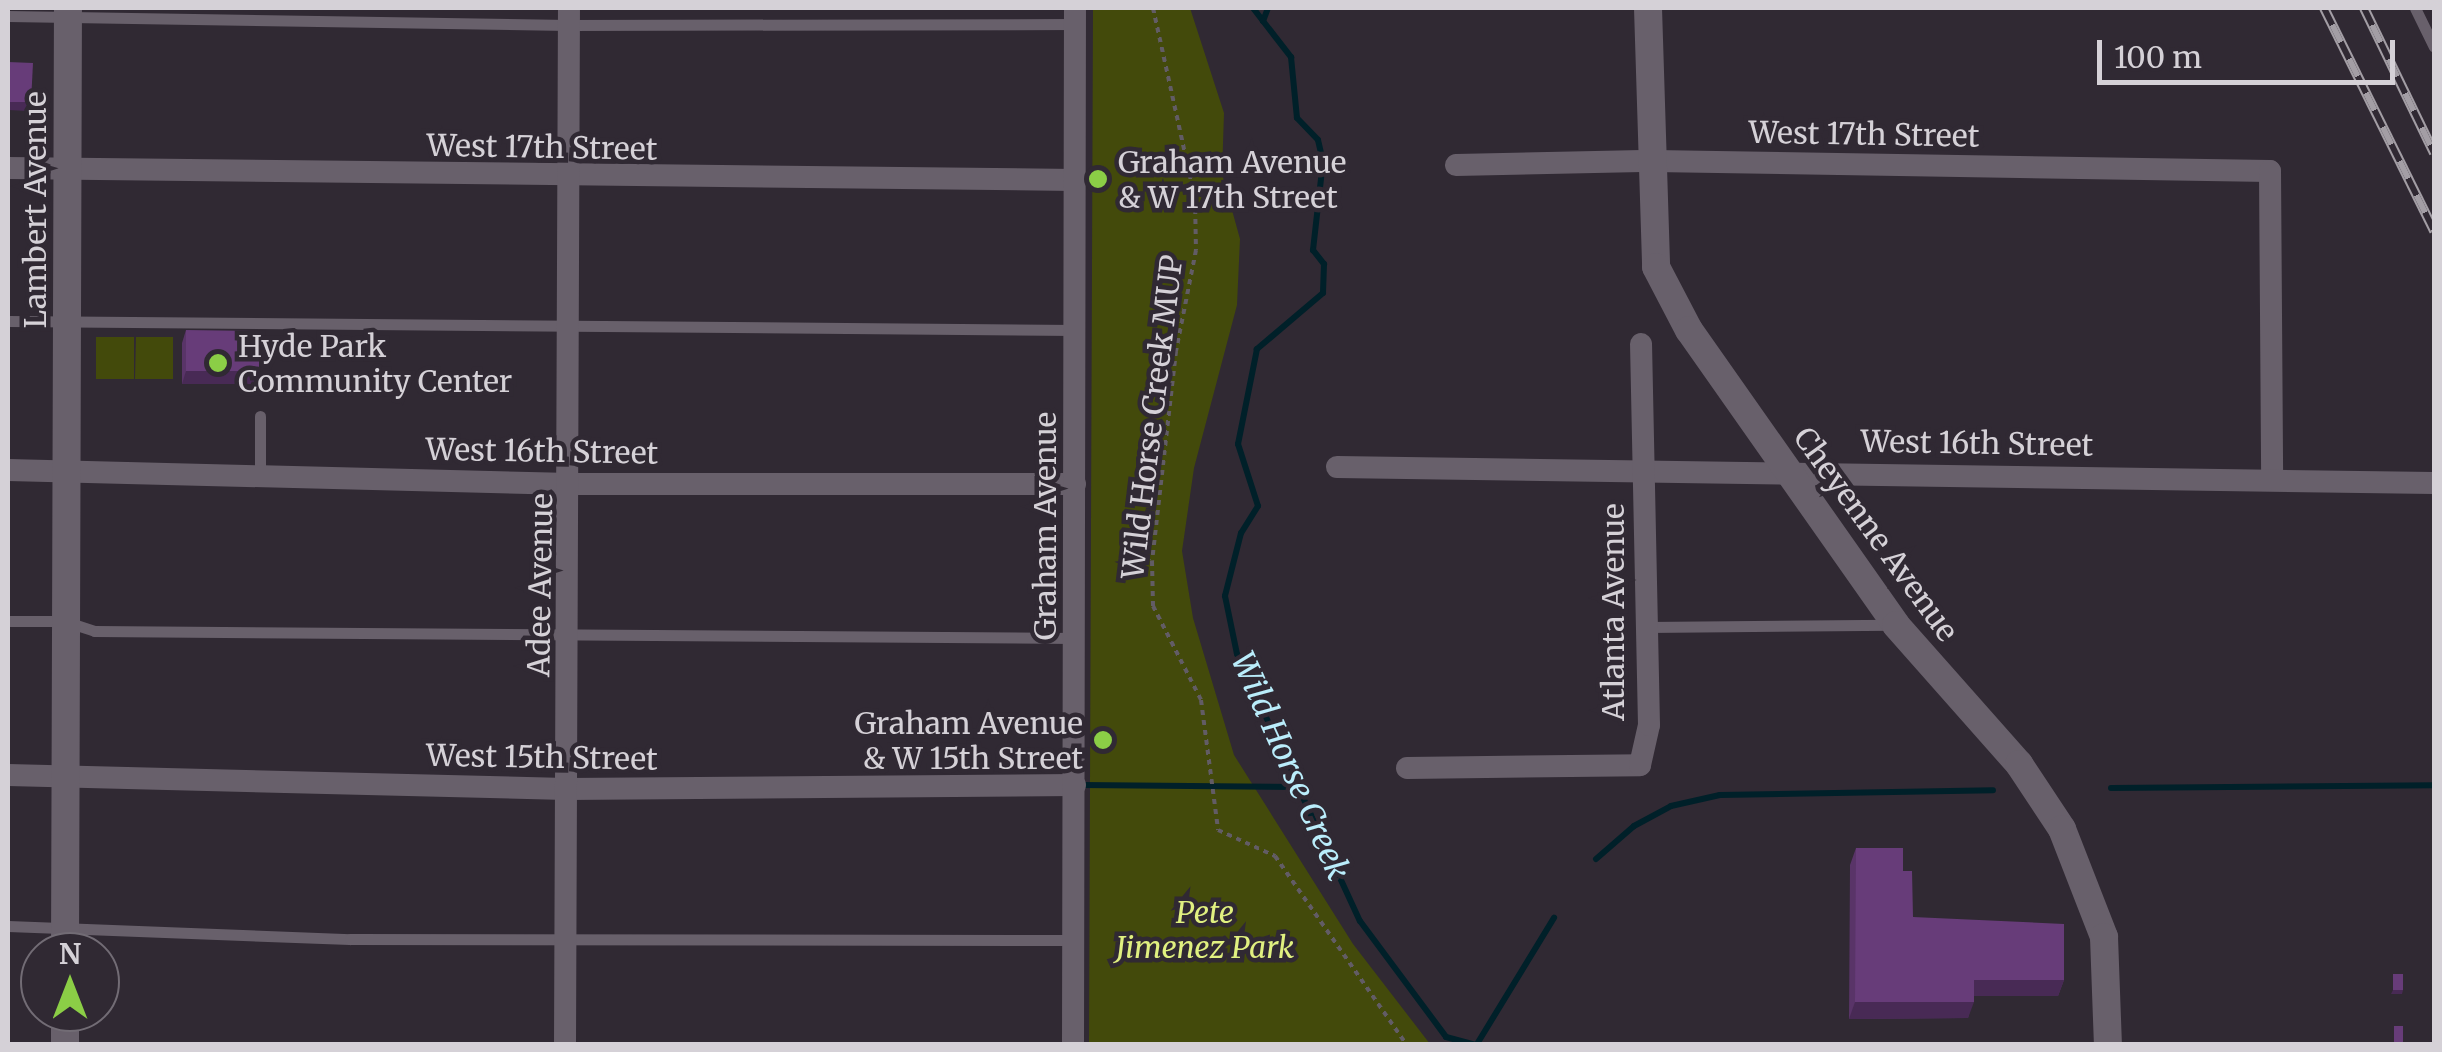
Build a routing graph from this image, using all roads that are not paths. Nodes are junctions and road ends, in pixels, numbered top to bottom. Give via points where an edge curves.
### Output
1 (1648, 8) edge
2 (2415, 8) edge
3 (29, 12) edge
4 (68, 13) edge
5 (8, 16) edge
6 (568, 16) edge
7 (1075, 16) edge
8 (2434, 46) edge
9 (1654, 161) junction
10 (1456, 165) dead end
11 (68, 167) junction
12 (8, 168) edge
13 (565, 178) junction
14 (1075, 180) junction
15 (8, 321) edge
16 (68, 322) junction
17 (568, 328) junction
18 (1075, 330) junction
19 (1641, 344) dead end
20 (260, 416) dead end
21 (1337, 468) dead end
22 (8, 470) edge
23 (62, 470) junction
24 (1788, 470) junction
25 (1644, 474) junction
26 (260, 475) junction
27 (2272, 480) junction
28 (2434, 483) edge
29 (572, 484) junction
30 (1075, 484) junction
31 (8, 621) edge
32 (64, 622) junction
33 (1896, 625) junction
34 (1647, 627) junction
35 (569, 637) junction
36 (1075, 638) junction
37 (1406, 768) dead end
38 (8, 774) edge
39 (64, 774) junction
40 (1075, 786) junction
41 (566, 789) junction
42 (8, 926) edge
43 (34, 932) edge
44 (65, 932) edge
45 (120, 939) edge
46 (1074, 940) junction
47 (565, 942) junction
48 (564, 1044) edge
49 (1073, 1044) edge
50 (2108, 1044) edge

1 - 9 street
2 - 8 lane
3 - 4 lane
3 - 5 lane
4 - 6 lane
4 - 11 street, Lambert Avenue
6 - 7 lane
6 - 13 street, Adee Avenue
7 - 14 street, Graham Avenue
9 - 10 street, West 17th Street
9 - 24 street, Cheyenne Avenue via 1656,267 1689,330
9 - 27 street, West 17th Street via 2270,170
11 - 12 street, West 17th Street
11 - 13 street, West 17th Street
11 - 16 street, Lambert Avenue
13 - 14 street, West 17th Street
13 - 17 street, Adee Avenue
14 - 18 street, Graham Avenue
15 - 16 lane
16 - 17 lane
16 - 23 street, Lambert Avenue
17 - 18 lane
17 - 29 street, Adee Avenue
18 - 30 street, Graham Avenue
19 - 25 street, Atlanta Avenue
20 - 26 lane
21 - 25 street, West 16th Street
22 - 23 street, West 16th Street
23 - 26 street, West 16th Street
23 - 32 street, Lambert Avenue
24 - 25 street, West 16th Street
24 - 27 street, West 16th Street
24 - 33 street, Cheyenne Avenue
25 - 34 street, Atlanta Avenue
26 - 29 street, West 16th Street
27 - 28 street, West 16th Street
29 - 30 street, West 16th Street
29 - 35 street, Adee Avenue
30 - 36 street, Graham Avenue
31 - 32 lane
32 - 35 lane via 94,631
32 - 39 street, Lambert Avenue
33 - 34 lane
33 - 50 street, Cheyenne Avenue via 2018,764 2062,829 2104,937
34 - 37 street, Atlanta Avenue via 1649,725 1640,765
35 - 36 lane
35 - 41 street, Adee Avenue
36 - 40 street, Graham Avenue
38 - 39 street, West 15th Street
39 - 41 street, West 15th Street
39 - 44 street, Lambert Avenue
40 - 41 street, West 15th Street
40 - 46 street, Graham Avenue
41 - 47 street, Adee Avenue
42 - 43 lane
45 - 47 lane
46 - 47 lane
46 - 49 street, Graham Avenue
47 - 48 street, Adee Avenue

